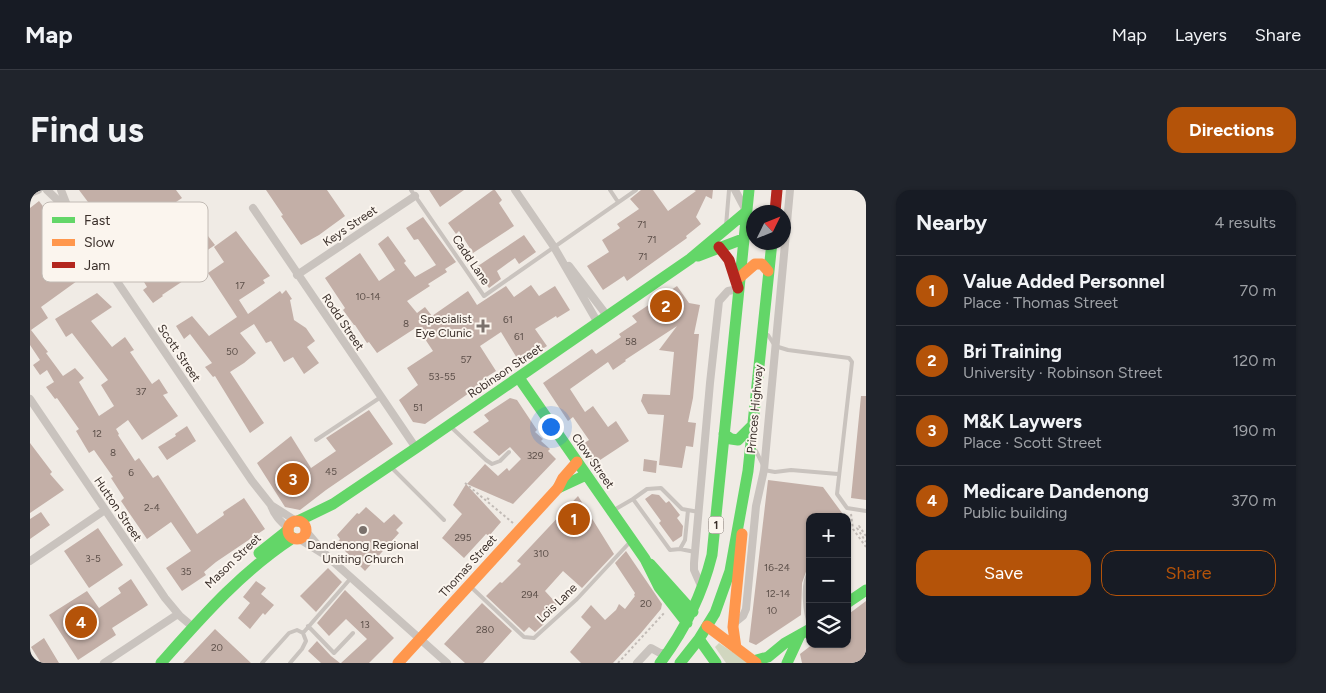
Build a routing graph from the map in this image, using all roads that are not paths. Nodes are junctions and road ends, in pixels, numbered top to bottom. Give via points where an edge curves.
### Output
1 (38, 190) edge
2 (47, 190) edge
3 (61, 190) edge
4 (515, 190) edge
5 (610, 190) edge
6 (636, 190) edge
7 (729, 190) edge
8 (735, 190) edge
9 (749, 190) edge
10 (777, 190) edge
11 (790, 190) edge
12 (413, 193) edge
13 (30, 194) edge
14 (60, 202) edge
15 (66, 202) edge
16 (618, 202) junction
17 (747, 205) edge
18 (775, 205) edge
19 (253, 208) dead end
20 (746, 211) joint
21 (724, 230) junction
22 (746, 238) edge
23 (554, 247) junction
24 (746, 247) edge
25 (719, 248) junction
26 (771, 250) edge
27 (690, 259) junction
28 (768, 271) junction
29 (298, 275) junction
30 (117, 282) edge
31 (739, 283) junction
32 (603, 320) junction
33 (763, 326) junction
34 (775, 346) junction
35 (519, 378) junction
36 (380, 398) junction
37 (30, 399) edge
38 (753, 425) junction
39 (449, 426) junction
40 (724, 434) junction
41 (752, 439) junction
42 (316, 440) dead end
43 (416, 448) junction
44 (509, 452) dead end
45 (577, 462) junction
46 (390, 466) junction
47 (764, 468) junction
48 (838, 474) junction
49 (586, 475) junction
50 (558, 488) junction
51 (758, 495) junction
52 (633, 498) junction
53 (747, 504) junction
54 (105, 510) junction
55 (688, 510) junction
56 (866, 511) edge
57 (612, 512) junction
58 (700, 512) junction
59 (444, 520) dead end
60 (297, 529) junction
61 (631, 540) junction
62 (680, 549) junction
63 (695, 552) junction
64 (262, 559) joint
65 (645, 560) junction
66 (30, 561) edge
67 (351, 578) junction
68 (806, 578) edge
69 (470, 586) junction
70 (703, 590) junction
71 (866, 590) edge
72 (851, 600) edge
73 (693, 612) junction
74 (806, 612) edge
75 (178, 614) junction
76 (203, 616) junction
77 (687, 623) junction
78 (733, 624) junction
79 (308, 626) junction
80 (707, 626) junction
81 (193, 627) junction
82 (806, 631) edge
83 (303, 633) junction
84 (352, 633) dead end
85 (800, 635) junction
86 (419, 639) junction
87 (699, 639) junction
88 (736, 648) junction
89 (668, 653) junction
90 (754, 662) edge
91 (104, 663) edge
92 (161, 663) edge
93 (262, 663) edge
94 (290, 663) edge
95 (398, 663) edge
96 (447, 663) edge
97 (638, 663) edge
98 (660, 663) edge
99 (681, 663) edge
100 (716, 663) edge
101 (787, 663) edge

1 - 13 street
2 - 14 street, Scott Street
3 - 15 street, Scott Street
4 - 23 street
5 - 16 lane
6 - 16 lane
7 - 21 lane
8 - 20 street
9 - 17 main road, 1
10 - 18 main road
11 - 34 street, Princes Highway
12 - 23 lane, Cadd Lane via 484,296
12 - 29 street, Keys Street
16 - 23 lane
19 - 29 street, Rodd Street
20 - 21 main road, Robinson Street
21 - 27 main road, Robinson Street
22 - 25 main road, Robinson Street
23 - 32 street
23 - 32 street
24 - 31 main road, 1
25 - 27 main road, Robinson Street
25 - 31 main road
26 - 28 main road, Princes Highway / 1
27 - 32 main road, Robinson Street
28 - 31 main road via 763,265 755,264
28 - 33 main road, Princes Highway / 1
29 - 36 street, Rodd Street
30 - 60 street, Scott Street via 280,522
31 - 40 main road, 1
31 - 58 street via 719,301
32 - 35 main road, Robinson Street
33 - 34 lane
33 - 38 main road, Princes Highway / 1
34 - 47 street, Princes Highway
34 - 48 lane via 849,358 852,362
35 - 39 main road, Robinson Street
35 - 45 main road, Clow Street
36 - 42 lane
36 - 43 street, Rodd Street
37 - 54 street, Hutton Street
38 - 40 main road via 738,440
38 - 41 main road, Princes Highway / 1
39 - 43 main road, Robinson Street
39 - 44 lane via 492,464
40 - 70 main road, 1 via 713,548
41 - 47 lane
41 - 53 main road, Princes Highway / 1
43 - 46 main road, Robinson Street
45 - 49 main road, Clow Street
45 - 50 main road, Thomas Street
46 - 59 lane
46 - 60 main road, Robinson Street
47 - 48 lane via 775,472 791,470
47 - 51 street, Princes Highway
48 - 56 lane via 837,494 847,508
49 - 50 main road, Thomas Street
49 - 57 main road, Clow Street
50 - 69 main road, Thomas Street
51 - 53 lane
51 - 78 street, Princes Highway via 746,611
52 - 55 lane via 647,489 661,488
52 - 57 lane
52 - 62 lane via 670,550
53 - 78 main road
53 - 80 main road, Princes Highway / 1 via 724,591
54 - 66 street
54 - 75 street, Hutton Street
55 - 58 lane
55 - 62 lane via 685,540
57 - 61 main road, Clow Street
58 - 63 street
60 - 64 main road, Robinson Street
60 - 67 street, Scott Street
60 - 76 main road, Mason Street via 260,552 213,598
61 - 65 main road, Clow Street
61 - 69 lane, Lois Lane via 577,599 534,638 524,637
62 - 63 lane
63 - 70 street via 694,570
64 - 76 main road, Mason Street
65 - 73 main road, Clow Street
65 - 77 main road, Clow Street via 659,587
67 - 79 lane
67 - 86 street, Scott Street
68 - 74 lane
69 - 86 main road, Thomas Street
70 - 73 main road, 1
71 - 72 main road
73 - 77 main road, 1
73 - 80 main road, Clow Street
75 - 81 street, Hutton Street
75 - 91 street
76 - 81 main road, Mason Street
77 - 87 main road, Clow Street
77 - 89 main road, 1
78 - 88 main road
79 - 83 lane
79 - 84 lane via 334,653
80 - 87 main road, 1
80 - 88 main road, Clow Street
81 - 92 main road, Mason Street
82 - 85 main road
83 - 93 lane via 297,630 289,633
83 - 94 lane via 306,641
85 - 90 main road via 765,659
85 - 101 main road
86 - 95 main road, Thomas Street
86 - 96 street, Scott Street
87 - 99 main road, 1
87 - 100 main road, Clow Street
88 - 90 main road, Clow Street
89 - 97 street via 652,648
89 - 98 main road, 1

